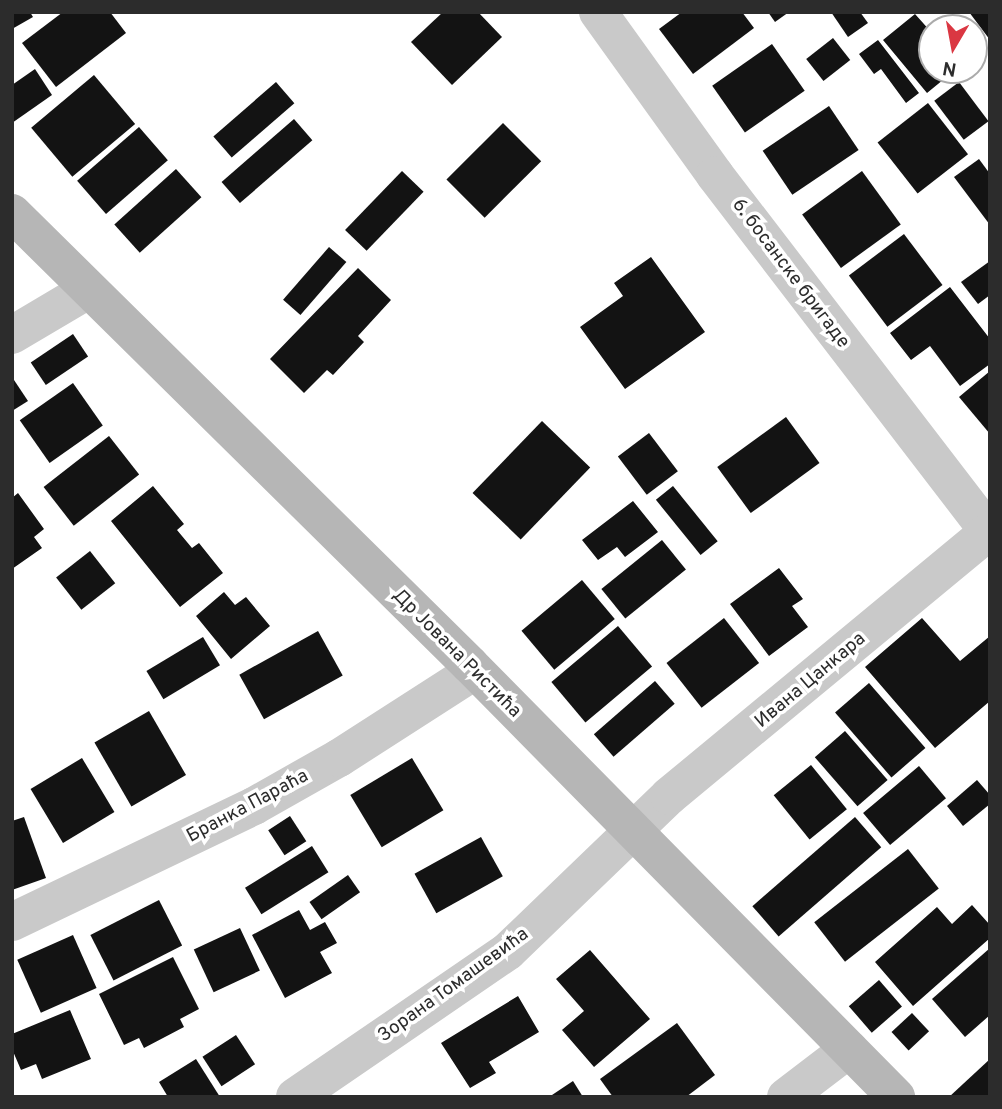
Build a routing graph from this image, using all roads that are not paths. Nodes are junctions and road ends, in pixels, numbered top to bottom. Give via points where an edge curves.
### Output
1 (598, 12) edge
2 (12, 214) edge
3 (88, 290) junction
4 (12, 335) edge
5 (989, 532) edge
6 (473, 672) junction
7 (631, 831) junction
8 (12, 922) edge
9 (849, 1049) junction
10 (295, 1097) edge
11 (786, 1097) edge
12 (896, 1097) edge

1 - 5 street, 6. босанске бригаде via 715,175
2 - 3 street, Др Јована Ристића
3 - 4 street
3 - 6 street, Др Јована Ристића
5 - 7 street, Ивана Цанкара
6 - 7 street, Др Јована Ристића
6 - 8 street, Бранка Параћа via 254,806
7 - 9 street, Др Јована Ристића
7 - 10 street, Зорана Томашевића via 508,951
9 - 11 street
9 - 12 street, Др Јована Ристића

